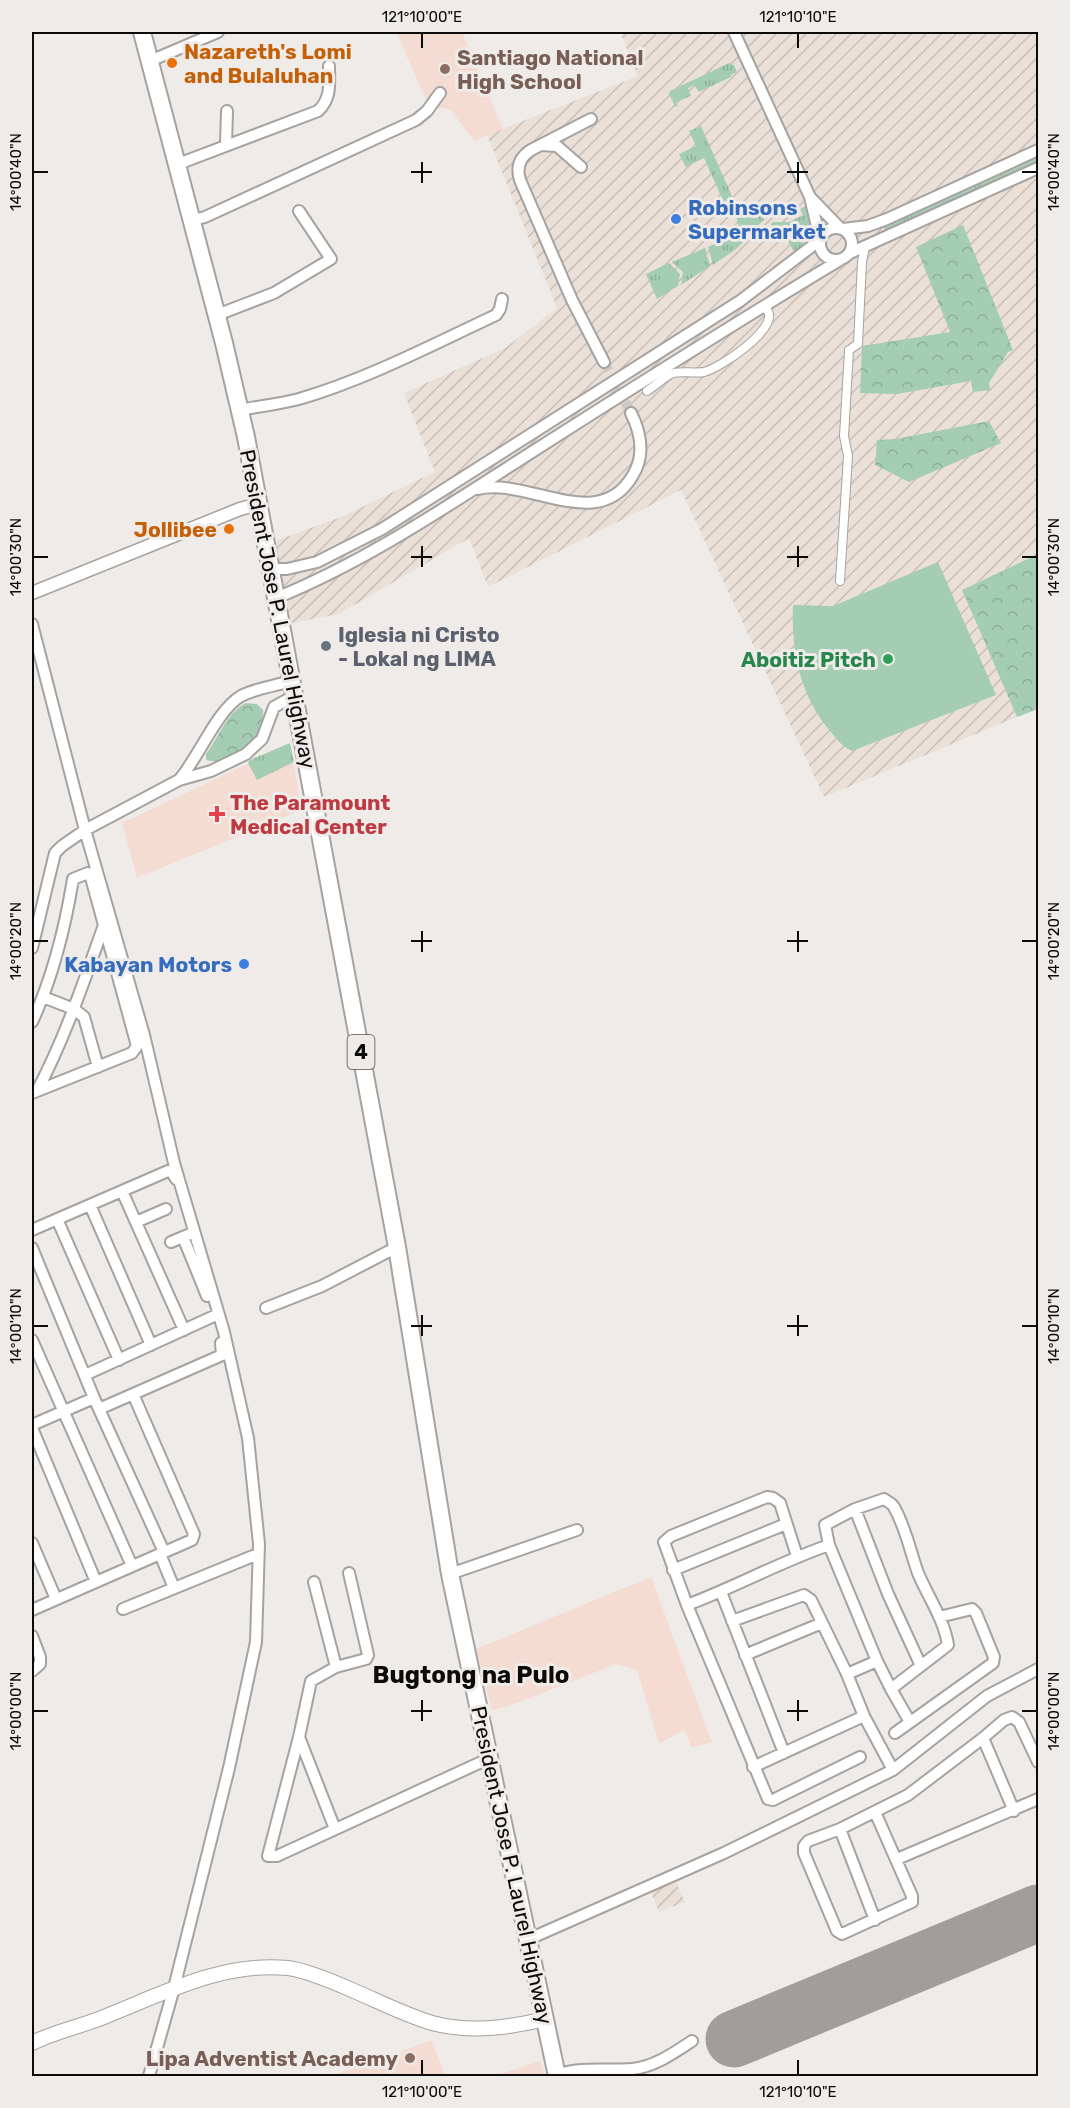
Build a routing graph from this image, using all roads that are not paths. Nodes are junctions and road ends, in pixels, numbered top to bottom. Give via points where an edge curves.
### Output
1 (142, 32) edge
2 (218, 32) edge
3 (734, 32) edge
4 (150, 61) junction
5 (329, 66) dead end
6 (440, 93) dead end
7 (227, 111) dead end
8 (591, 119) dead end
9 (226, 145) junction
10 (537, 145) junction
11 (1038, 150) edge
12 (178, 164) junction
13 (581, 167) dead end
14 (1038, 168) edge
15 (810, 197) junction
16 (299, 211) dead end
17 (193, 220) junction
18 (842, 228) junction
19 (820, 239) junction
20 (865, 247) junction
21 (850, 253) junction
22 (840, 260) junction
23 (755, 290) junction
24 (502, 298) dead end
25 (766, 306) junction
26 (217, 315) junction
27 (604, 362) tunnel mouth
28 (647, 391) dead end
29 (240, 410) junction
30 (631, 413) tunnel mouth
31 (470, 492) junction
32 (423, 503) junction
33 (259, 504) junction
34 (431, 517) junction
35 (270, 569) junction
36 (840, 581) dead end
37 (32, 593) edge
38 (276, 598) junction
39 (32, 624) edge
40 (293, 689) junction
41 (179, 780) junction
42 (85, 830) junction
43 (104, 924) junction
44 (32, 948) edge
45 (43, 997) junction
46 (74, 1009) junction
47 (32, 1022) edge
48 (98, 1067) junction
49 (34, 1092) edge
50 (122, 1191) junction
51 (180, 1192) dead end
52 (90, 1205) junction
53 (166, 1209) dead end
54 (57, 1219) junction
55 (136, 1222) junction
56 (32, 1230) edge
57 (171, 1242) dead end
58 (397, 1247) junction
59 (32, 1248) edge
60 (266, 1308) dead end
61 (214, 1316) junction
62 (184, 1330) junction
63 (32, 1340) edge
64 (151, 1345) junction
65 (119, 1360) junction
66 (85, 1375) junction
67 (134, 1394) junction
68 (96, 1403) junction
69 (63, 1412) junction
70 (32, 1426) edge
71 (855, 1509) junction
72 (786, 1524) junction
73 (577, 1530) dead end
74 (32, 1543) edge
75 (829, 1545) junction
76 (162, 1553) junction
77 (253, 1556) dead end
78 (797, 1556) junction
79 (132, 1566) junction
80 (673, 1570) junction
81 (349, 1573) dead end
82 (450, 1574) junction
83 (314, 1581) dead end
84 (96, 1582) junction
85 (174, 1588) junction
86 (721, 1592) junction
87 (56, 1599) junction
88 (687, 1605) junction
89 (123, 1609) dead end
90 (32, 1610) edge
91 (939, 1617) junction
92 (732, 1621) junction
93 (822, 1623) junction
94 (32, 1636) edge
95 (745, 1655) junction
96 (877, 1660) junction
97 (921, 1666) junction
98 (336, 1667) junction
99 (32, 1671) edge
100 (1037, 1672) edge
101 (847, 1674) junction
102 (891, 1689) junction
103 (864, 1716) junction
104 (910, 1722) junction
105 (896, 1733) dead end
106 (299, 1737) junction
107 (983, 1738) junction
108 (1034, 1739) edge
109 (784, 1753) junction
110 (860, 1757) dead end
111 (490, 1758) junction
112 (1038, 1762) edge
113 (753, 1767) junction
114 (893, 1770) junction
115 (1038, 1799) edge
116 (1014, 1811) junction
117 (875, 1812) junction
118 (334, 1829) junction
119 (840, 1829) junction
120 (897, 1859) junction
121 (875, 1920) junction
122 (529, 1939) junction
123 (174, 1988) junction
124 (545, 2019) junction
125 (692, 2041) dead end
126 (32, 2043) edge
127 (148, 2076) edge
128 (557, 2076) edge

1 - 4 highway, President Jose P. Laurel Highway / 4
2 - 4 street
3 - 15 street
4 - 12 highway, President Jose P. Laurel Highway / 4
5 - 9 street via 330,92 318,111
6 - 17 street via 416,120
7 - 9 street
8 - 10 street
9 - 12 street
10 - 13 street via 557,146
10 - 27 street via 520,161 520,180 572,300
11 - 18 street via 887,219 868,226
12 - 17 highway, President Jose P. Laurel Highway / 4
14 - 20 street
15 - 18 street
15 - 19 street
16 - 26 street via 331,259 274,293
17 - 26 highway, President Jose P. Laurel Highway / 4
18 - 19 street via 829,229
18 - 21 street via 852,239
19 - 22 street via 827,258
19 - 23 street
20 - 21 street
20 - 36 street via 858,344 850,349
21 - 22 street
22 - 25 street
23 - 25 street via 766,293
23 - 32 street
24 - 29 street via 496,315 340,385 298,399
25 - 28 street via 770,317 752,343 710,370 674,373
25 - 31 street
26 - 29 highway, President Jose P. Laurel Highway / 4
29 - 33 highway, President Jose P. Laurel Highway / 4
30 - 31 street via 639,432 639,460 627,484 608,498 573,502 502,487
31 - 34 street
32 - 34 street
32 - 35 street via 316,562
33 - 35 highway, President Jose P. Laurel Highway / 4
33 - 37 street
34 - 38 street via 348,566
35 - 38 highway, President Jose P. Laurel Highway / 4
38 - 40 highway, President Jose P. Laurel Highway / 4
39 - 42 street
40 - 41 street via 274,706 262,739 246,754 211,771
40 - 41 street via 248,693 236,700
40 - 58 highway, President Jose P. Laurel Highway / 4
41 - 42 street
42 - 44 street via 56,853
42 - 123 street via 144,1035 174,1163 225,1332 248,1438 259,1544 256,1642 230,1768
43 - 45 street via 90,874 75,876 66,926
43 - 46 street
43 - 48 street via 137,1046 132,1053
45 - 46 street
45 - 47 street
46 - 48 street via 84,1017
46 - 49 street via 53,1060
48 - 49 street
50 - 51 street via 168,1171 175,1175
50 - 52 street
50 - 55 street
52 - 54 street
52 - 64 street
53 - 55 street
54 - 56 street
54 - 65 street
55 - 62 street
57 - 61 street via 187,1235
58 - 60 street via 322,1286
58 - 82 highway, President Jose P. Laurel Highway / 4
59 - 66 street
61 - 62 street
61 - 67 street via 222,1355
62 - 64 street
63 - 69 street
64 - 65 street
65 - 66 street
66 - 68 street
67 - 68 street
67 - 76 street via 194,1534 192,1540
68 - 69 street
68 - 76 street
69 - 70 street
69 - 79 street
70 - 84 street
71 - 75 street via 825,1525
71 - 91 street via 884,1499 893,1504
71 - 97 street
72 - 78 street
72 - 80 street
72 - 80 street via 780,1503 767,1497 671,1536 664,1542
73 - 82 street
74 - 87 street
75 - 78 street
75 - 96 street
76 - 79 street
76 - 85 street
77 - 85 street
78 - 86 street
79 - 84 street
80 - 88 street
81 - 98 street via 368,1655 366,1659
82 - 111 highway, President Jose P. Laurel Highway / 4
83 - 98 street
84 - 87 street
85 - 89 street
86 - 88 street
86 - 92 street
87 - 90 street
88 - 113 street
91 - 97 street via 948,1645
91 - 104 street via 976,1612 993,1663
92 - 93 street via 804,1595 811,1600
92 - 95 street
93 - 95 street
93 - 101 street
94 - 99 street via 40,1664
95 - 109 street
96 - 101 street
96 - 102 street
97 - 102 street
98 - 106 street via 311,1681
100 - 114 street via 987,1696
101 - 103 street
102 - 104 street
103 - 109 street
103 - 114 street
104 - 105 street
106 - 118 street
106 - 118 street via 268,1856 274,1857
107 - 108 street via 1012,1717
107 - 116 street
107 - 117 street via 908,1795
108 - 112 street
109 - 113 street
110 - 113 street via 773,1800 768,1799
111 - 118 street
111 - 122 highway, President Jose P. Laurel Highway / 4
114 - 122 street via 723,1853
115 - 116 street
116 - 120 street
117 - 119 street
117 - 120 street
119 - 121 street
119 - 121 street via 808,1841 804,1853 837,1930 842,1934
120 - 121 street via 912,1902
122 - 124 highway, President Jose P. Laurel Highway / 4
123 - 124 main road via 233,1970 290,1968 431,2022 463,2028 507,2028
123 - 126 main road
123 - 127 street
124 - 128 highway, President Jose P. Laurel Highway / 4
125 - 128 street via 666,2058 634,2069 568,2070

